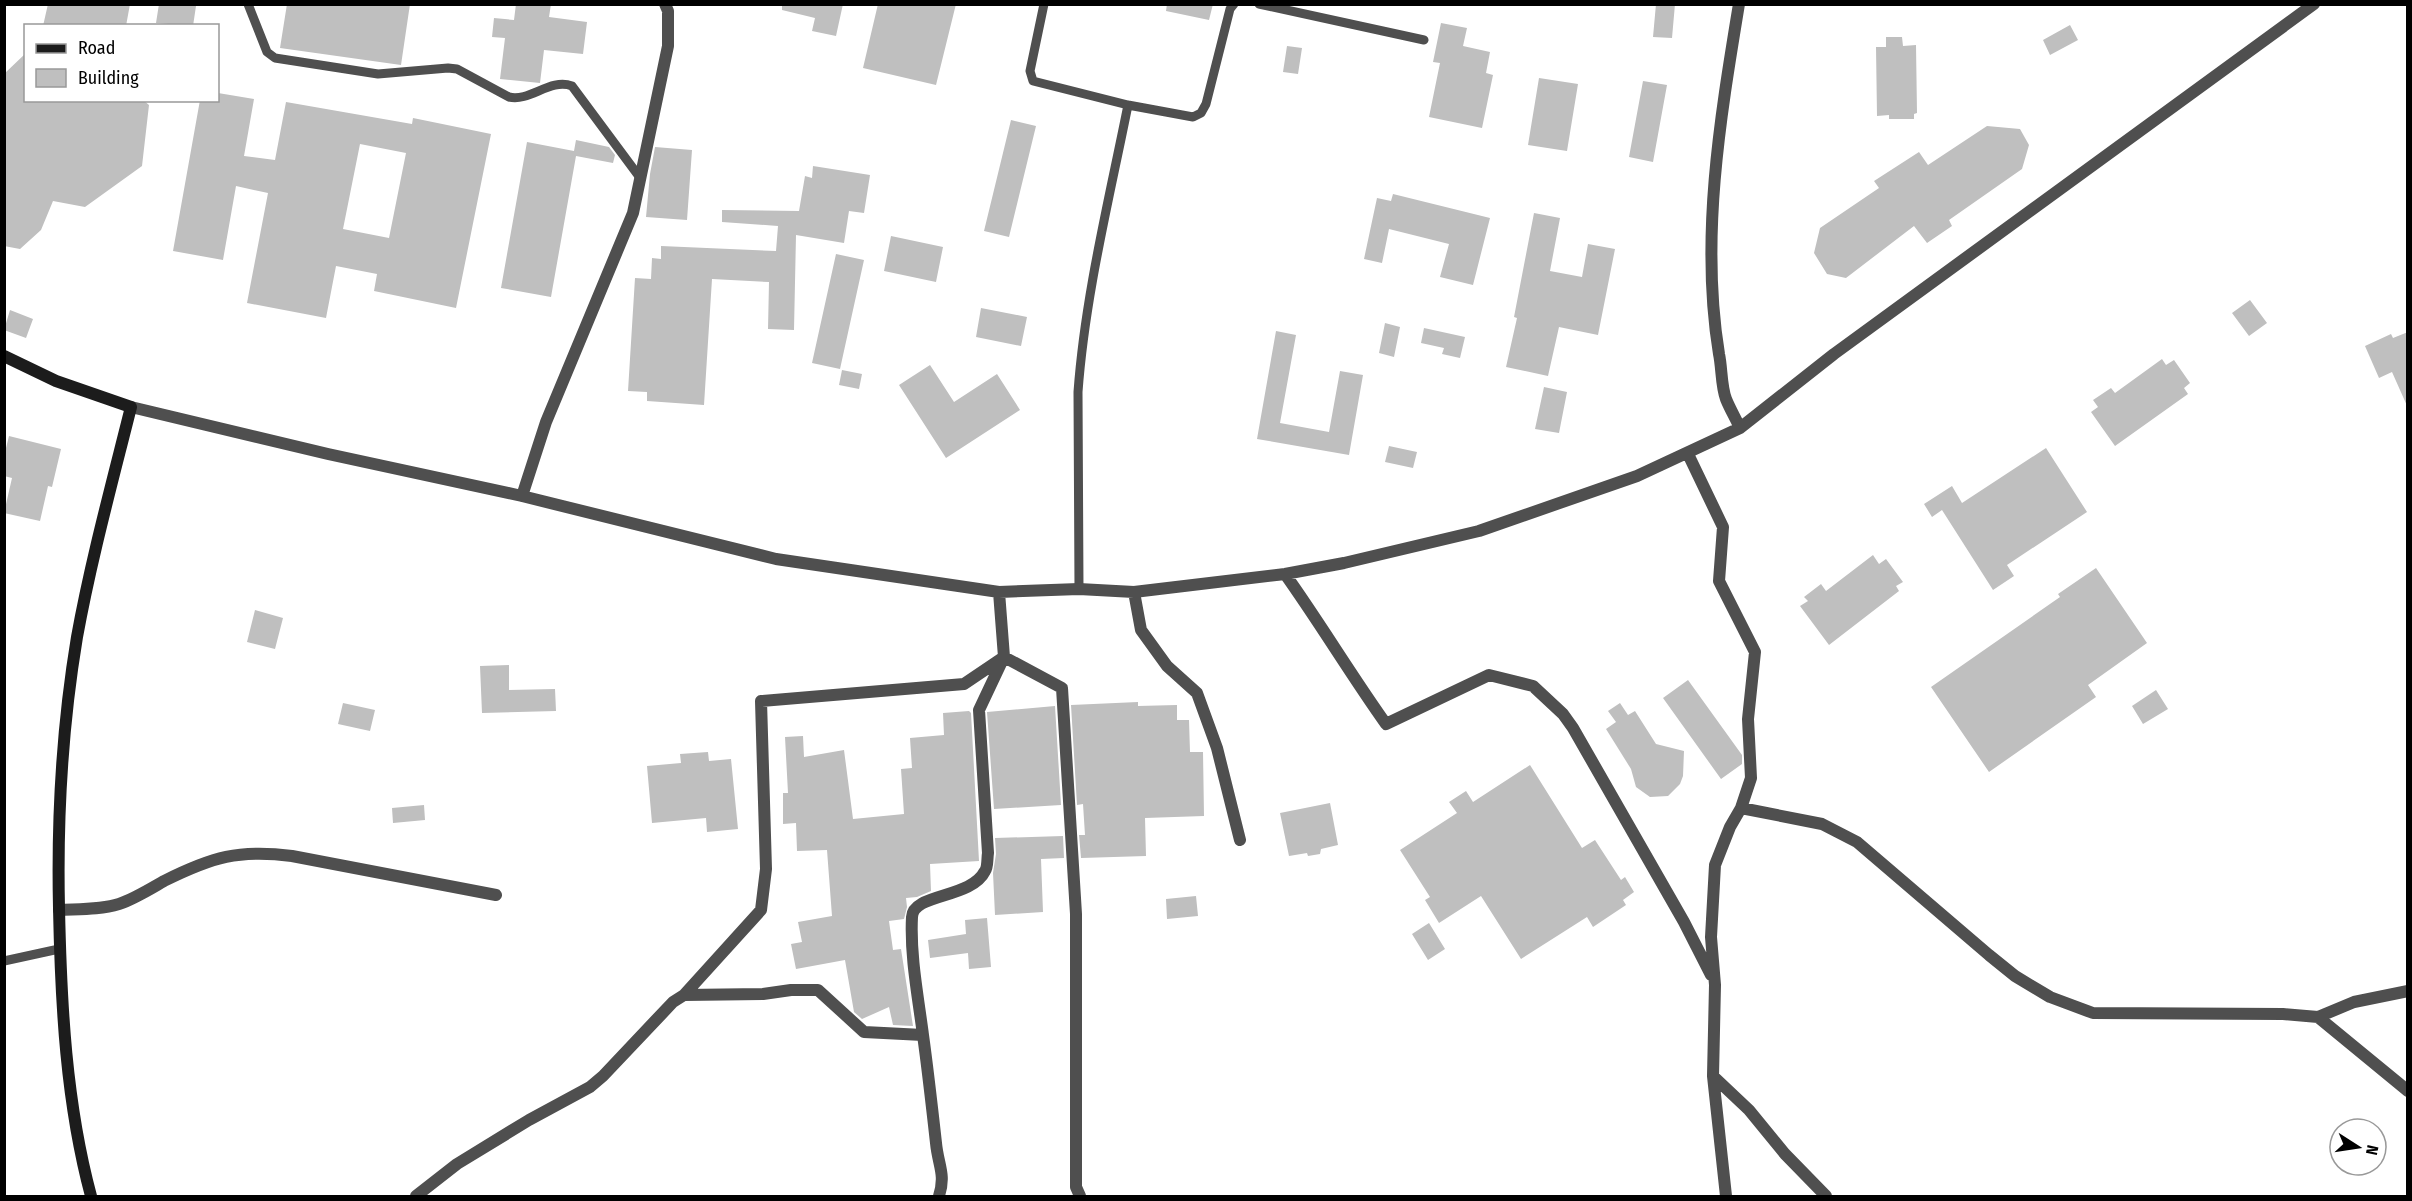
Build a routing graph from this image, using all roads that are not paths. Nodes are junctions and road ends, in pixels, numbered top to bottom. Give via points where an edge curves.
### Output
1 (248, 4) edge
2 (1044, 4) edge
3 (1234, 4) edge
4 (1259, 4) edge
5 (1739, 4) edge
6 (2314, 4) edge
7 (663, 7) edge
8 (1424, 40) dead end
9 (1128, 105) junction
10 (641, 179) junction
11 (4, 356) edge
12 (131, 407) junction
13 (1740, 428) junction
14 (1688, 454) junction
15 (522, 496) junction
16 (1285, 574) junction
17 (1079, 589) junction
18 (999, 592) junction
19 (1134, 592) junction
20 (1004, 657) junction
21 (1741, 808) junction
22 (1240, 840) dead end
23 (496, 895) dead end
24 (59, 910) junction
25 (59, 949) junction
26 (4, 961) edge
27 (1715, 985) junction
28 (2408, 991) edge
29 (684, 995) junction
30 (2318, 1017) junction
31 (923, 1035) junction
32 (1713, 1076) junction
33 (2408, 1091) edge
34 (91, 1197) edge
35 (416, 1197) edge
36 (939, 1197) edge
37 (1080, 1197) edge
38 (1726, 1197) edge
39 (1826, 1197) edge

1 - 10 lane via 267,52 275,58 378,74 458,69 517,99 559,84 572,86
2 - 9 lane via 1030,71 1033,81
3 - 9 lane via 1201,113 1193,117
4 - 8 lane
5 - 13 street via 1723,101 1712,265 1725,397
6 - 13 street via 1834,354
7 - 10 street via 668,46
9 - 17 lane via 1080,361
10 - 15 street via 633,213 546,422
11 - 12 main road via 56,381
12 - 15 street
12 - 24 main road via 77,637 63,750
13 - 14 street
14 - 16 street via 1637,476 1479,531
14 - 21 street via 1723,527 1719,581 1755,652 1748,719 1751,778
15 - 18 street via 776,559
16 - 19 street
16 - 27 street via 1386,724 1489,675 1533,686 1563,714 1611,790
17 - 18 street
17 - 19 street
18 - 20 street
19 - 22 street via 1141,630 1167,666 1197,693 1217,748
20 - 29 street via 964,684 761,701 766,869 761,910
20 - 31 street via 979,710 986,871 973,886 918,904 912,914 913,961
20 - 37 street via 1062,688 1076,914 1076,1187
21 - 27 street via 1715,865 1711,937
21 - 30 street via 1822,824 1857,842 2015,976 2071,1006 2093,1013
23 - 24 street via 261,852 221,856 120,903
24 - 25 main road
25 - 26 lane
25 - 34 main road via 62,1019
27 - 32 street
28 - 30 street via 2354,1002
29 - 31 street via 818,990 864,1032
29 - 35 street via 590,1087 457,1164
30 - 33 street
31 - 36 street via 936,1146 943,1170
32 - 38 street
32 - 39 street via 1749,1110

